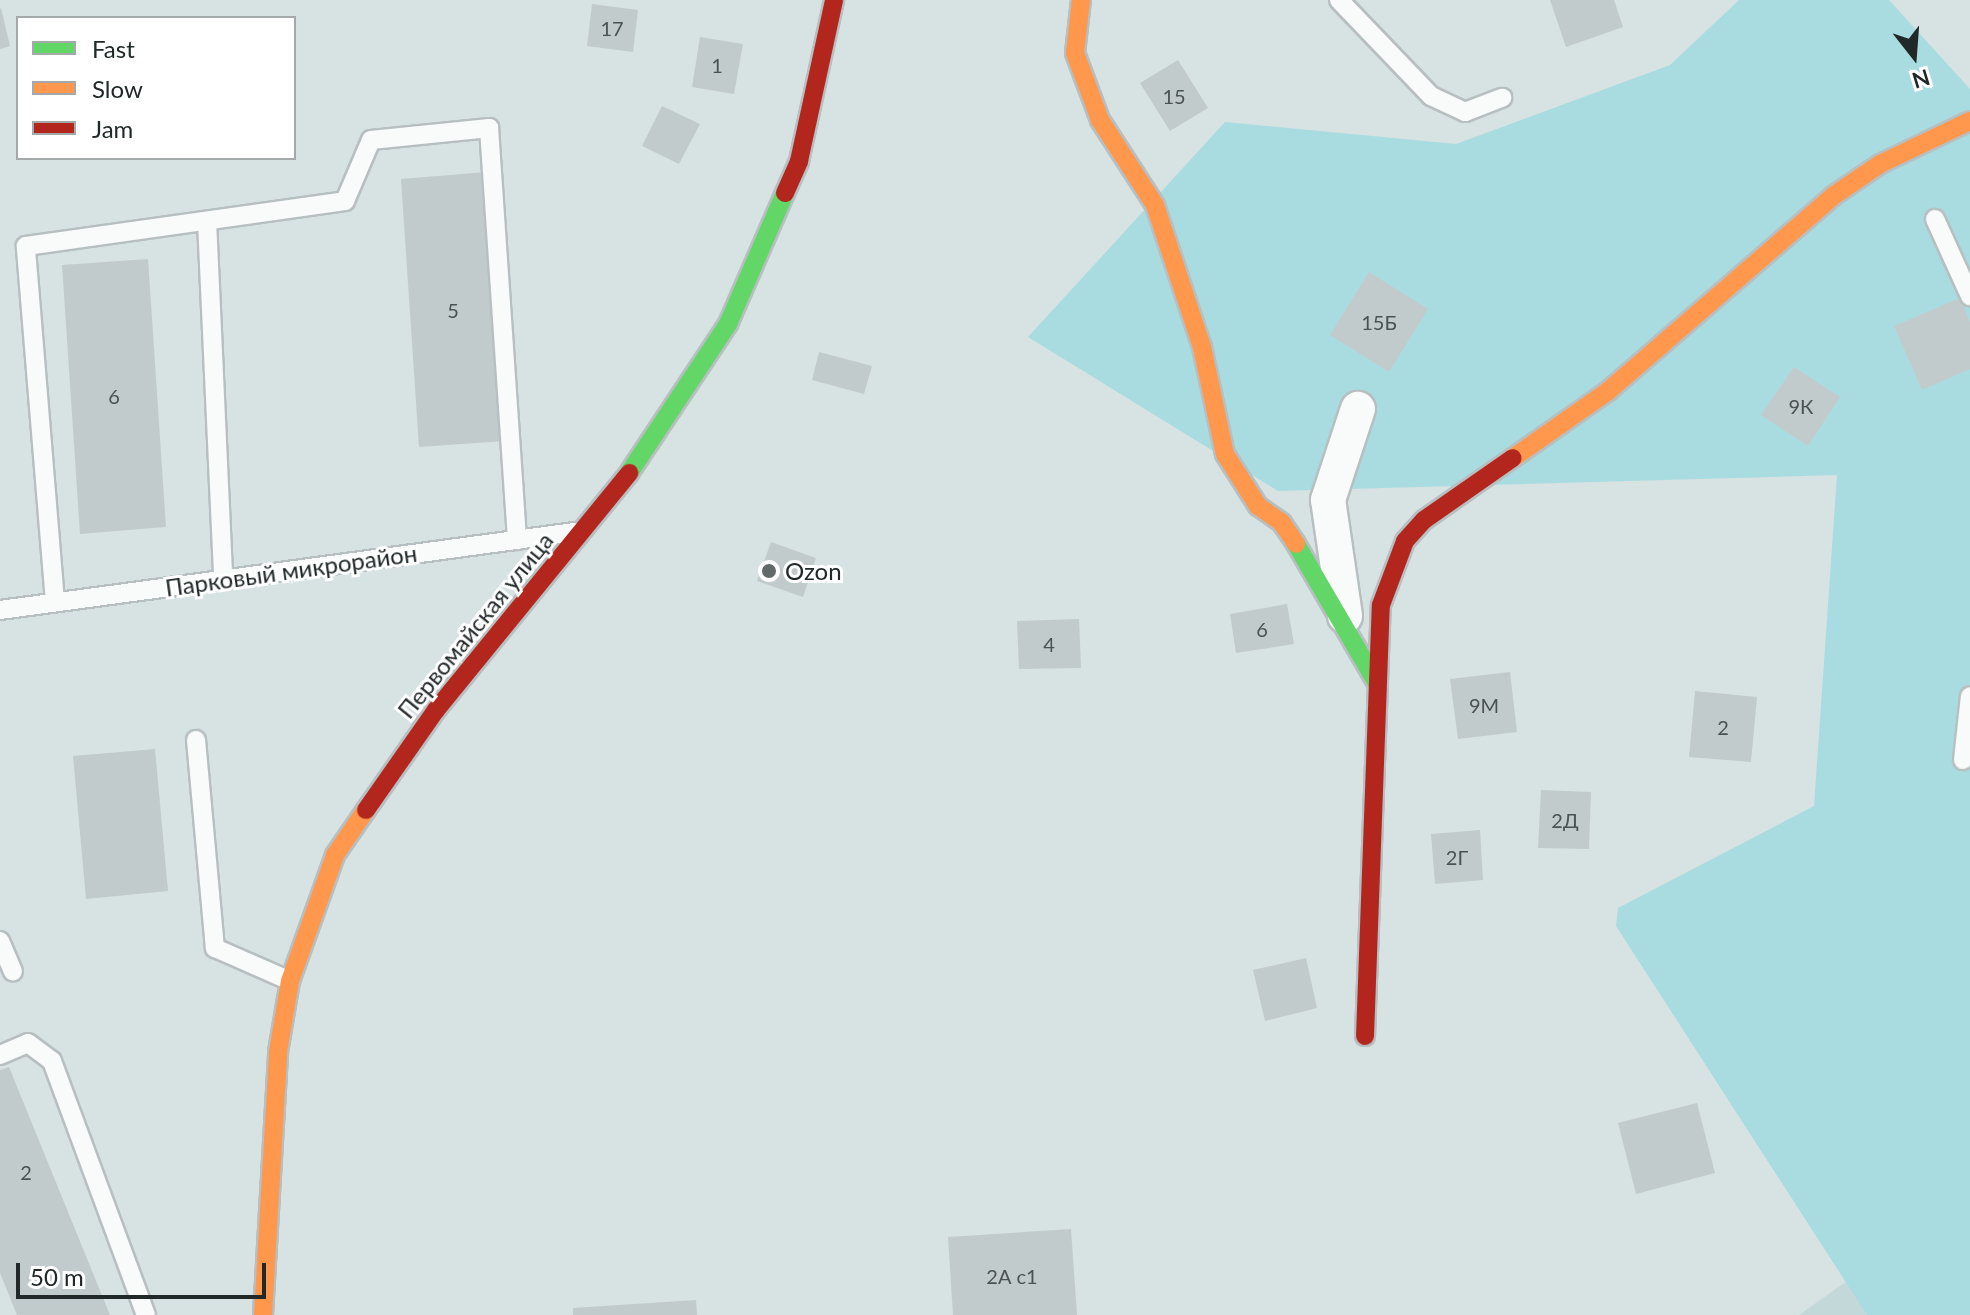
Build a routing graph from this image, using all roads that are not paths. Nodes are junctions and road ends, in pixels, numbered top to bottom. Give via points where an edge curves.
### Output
1 (834, 0) edge
2 (1081, 0) edge
3 (1339, 0) edge
4 (1502, 98) dead end
5 (1970, 121) edge
6 (1935, 219) dead end
7 (207, 221) junction
8 (1970, 296) edge
9 (1358, 409) dead end
10 (582, 531) junction
11 (517, 540) junction
12 (223, 580) junction
13 (55, 602) junction
14 (0, 610) edge
15 (1346, 624) junction
16 (1378, 686) junction
17 (1970, 696) edge
18 (196, 740) dead end
19 (1963, 760) dead end
20 (0, 941) edge
21 (13, 971) dead end
22 (290, 981) junction
23 (1365, 1036) dead end
24 (0, 1055) edge
25 (146, 1315) edge
26 (263, 1315) edge

1 - 10 street, Первомайская улица via 799,161 742,296 685,398
2 - 15 street via 1075,53 1100,120 1155,205 1202,347 1225,454 1258,506 1282,523
3 - 4 lane via 1431,96 1465,112
5 - 16 street via 1880,164 1833,196 1607,392 1424,520 1388,578
6 - 8 lane
7 - 11 lane via 345,201 371,140 489,128
7 - 12 lane
7 - 13 lane via 26,246
9 - 15 street via 1328,500
10 - 11 lane, Парковый микрорайон
10 - 22 street, Первомайская улица via 436,710 335,855
11 - 12 lane, Парковый микрорайон
12 - 13 lane, Парковый микрорайон
13 - 14 lane, Парковый микрорайон
15 - 16 street
16 - 23 street
17 - 19 lane
18 - 22 lane via 215,948
20 - 21 lane
22 - 26 street, Первомайская улица via 267,1166
24 - 25 lane via 28,1043 52,1061

